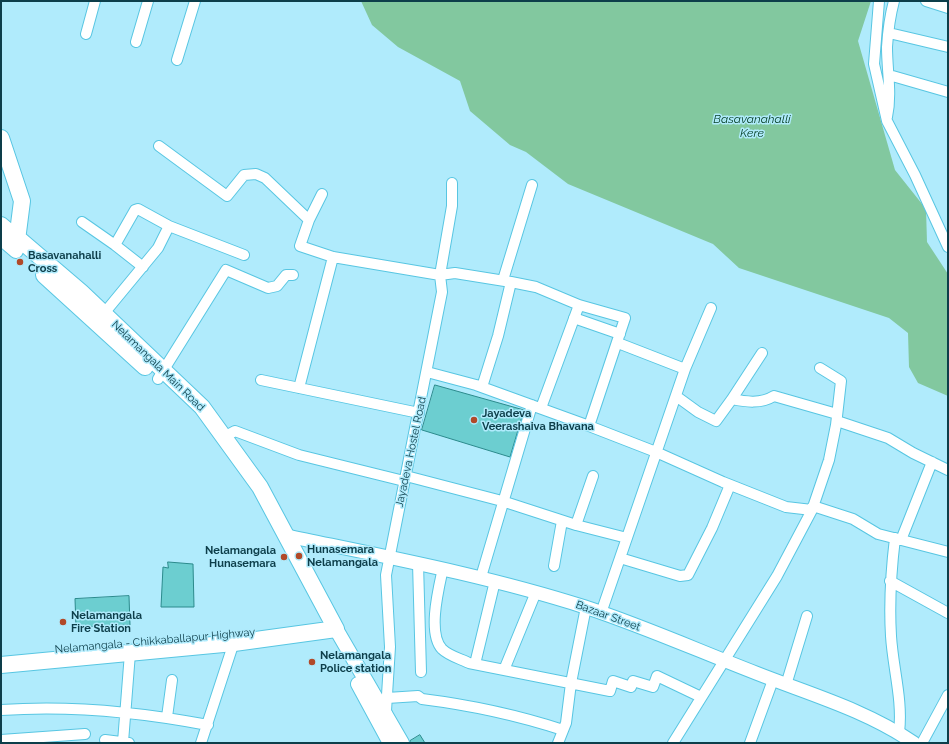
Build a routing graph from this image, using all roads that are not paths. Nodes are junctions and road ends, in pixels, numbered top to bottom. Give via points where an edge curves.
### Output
1 (95, 1) edge
2 (148, 1) edge
3 (195, 1) edge
4 (880, 1) edge
5 (894, 1) edge
6 (926, 1) edge
7 (948, 8) edge
8 (888, 33) junction
9 (86, 34) dead end
10 (136, 42) dead end
11 (948, 47) edge
12 (177, 60) dead end
13 (889, 75) junction
14 (948, 92) edge
15 (887, 121) junction
16 (1, 138) edge
17 (159, 146) dead end
18 (452, 183) dead end
19 (532, 185) dead end
20 (322, 194) dead end
21 (309, 220) junction
22 (82, 222) dead end
23 (1, 224) edge
24 (169, 226) junction
25 (1, 238) edge
26 (17, 245) junction
27 (115, 245) junction
28 (948, 247) edge
29 (244, 255) dead end
30 (333, 257) junction
31 (143, 267) junction
32 (293, 275) dead end
33 (440, 275) junction
34 (507, 281) junction
35 (579, 305) junction
36 (711, 308) dead end
37 (100, 318) junction
38 (574, 318) junction
39 (619, 338) junction
40 (762, 352) dead end
41 (820, 368) dead end
42 (685, 369) junction
43 (428, 372) junction
44 (161, 375) junction
45 (261, 380) dead end
46 (482, 387) junction
47 (299, 388) junction
48 (676, 396) junction
49 (732, 399) junction
50 (536, 406) junction
51 (419, 413) junction
52 (837, 418) junction
53 (589, 426) junction
54 (224, 437) junction
55 (656, 452) junction
56 (932, 462) junction
57 (948, 470) edge
58 (593, 476) dead end
59 (405, 479) junction
60 (730, 485) junction
61 (502, 501) junction
62 (813, 508) junction
63 (562, 521) junction
64 (576, 525) junction
65 (287, 536) junction
66 (627, 538) junction
67 (898, 539) junction
68 (948, 552) edge
69 (389, 558) junction
70 (620, 558) junction
71 (418, 563) junction
72 (554, 566) dead end
73 (443, 568) junction
74 (481, 578) junction
75 (495, 581) junction
76 (890, 581) junction
77 (536, 592) junction
78 (586, 607) junction
79 (601, 613) junction
80 (948, 613) edge
81 (807, 616) dead end
82 (330, 626) junction
83 (235, 640) junction
84 (130, 653) junction
85 (1, 655) edge
86 (54, 655) junction
87 (724, 661) junction
88 (475, 664) junction
89 (1, 665) edge
90 (504, 670) junction
91 (421, 672) dead end
92 (172, 680) dead end
93 (774, 680) junction
94 (571, 683) junction
95 (786, 685) junction
96 (948, 695) edge
97 (701, 697) junction
98 (387, 698) junction
99 (1, 710) edge
100 (125, 712) junction
101 (167, 717) junction
102 (390, 721) junction
103 (208, 725) junction
104 (563, 730) junction
105 (899, 733) junction
106 (85, 734) dead end
107 (1, 740) edge
108 (105, 740) dead end
109 (126, 743) edge
110 (201, 743) edge
111 (390, 743) edge
112 (402, 743) edge
113 (558, 743) edge
114 (673, 743) edge
115 (750, 743) edge
116 (914, 743) edge
117 (922, 743) edge

1 - 9 street
2 - 10 street
3 - 12 street
4 - 15 street via 874,64
5 - 8 street
6 - 7 street
8 - 11 street
8 - 13 street
13 - 14 street
13 - 15 street via 890,103
15 - 28 street
16 - 26 main road via 22,201
17 - 21 street via 227,196 244,175 256,174 265,178
18 - 33 street, Jayadeva Hostel Road via 452,206
19 - 34 street
20 - 21 street
21 - 30 street via 300,246
22 - 27 street
23 - 26 main road
24 - 27 street via 141,210 135,210
24 - 29 street
24 - 31 street via 158,248
25 - 26 main road
26 - 37 main road, Nelamangala Main Road
27 - 31 street
30 - 33 street
30 - 47 street
31 - 37 street
32 - 44 street via 286,276 277,286 268,288 226,270
33 - 34 street via 455,273
33 - 43 street, Jayadeva Hostel Road via 442,292
34 - 35 street via 536,287
34 - 46 street via 498,336
35 - 38 street
35 - 39 street via 625,318
36 - 42 street
37 - 44 main road, Nelamangala Main Road via 131,338
38 - 39 street
38 - 50 street
39 - 42 street
39 - 53 street
40 - 49 street
41 - 52 street via 841,381
42 - 48 street
43 - 46 street
43 - 51 street, Jayadeva Hostel Road
44 - 54 main road, Nelamangala Main Road via 202,407
44 - 82 main road via 195,414 244,478
45 - 47 street
46 - 50 street
47 - 51 street
48 - 49 street via 716,421
48 - 55 street
49 - 52 street via 746,402 768,400 774,396
50 - 53 street
50 - 61 street
51 - 59 street, Jayadeva Hostel Road
52 - 56 street via 888,438 913,454
52 - 62 street via 829,460
53 - 55 street
54 - 59 street via 235,431 299,455
54 - 65 main road, Nelamangala Main Road via 260,487
55 - 60 street
55 - 66 street
56 - 57 street
56 - 67 street
58 - 64 street
59 - 61 street
59 - 69 street, Jayadeva Hostel Road
60 - 62 street via 786,507
60 - 70 street via 688,576 680,576
61 - 63 street
61 - 74 street
62 - 67 street via 853,519 878,534
62 - 87 street via 777,576
63 - 64 street
63 - 72 street
64 - 66 street
65 - 69 street, Bazaar Street
65 - 82 main road, Nelamangala Main Road
66 - 70 street
67 - 68 street
67 - 76 street
69 - 71 street, Bazaar Street
69 - 98 street, Jayadeva Hostel Road via 386,575 390,648
70 - 79 street
71 - 73 street, Bazaar Street
71 - 91 street
73 - 74 street, Bazaar Street
73 - 88 street via 436,607 437,640 450,655
74 - 75 street, Bazaar Street
75 - 77 street, Bazaar Street
75 - 88 street
76 - 80 street
76 - 105 street via 891,635 895,679 901,704
77 - 78 street, Bazaar Street
77 - 90 street
78 - 79 street, Bazaar Street
78 - 94 street
79 - 87 street, Bazaar Street
81 - 95 street
82 - 83 main road, Nelamangala - Chikkaballapur Highway
82 - 102 main road, Nelamangala Main Road
82 - 111 main road
83 - 84 main road
83 - 86 main road, Nelamangala - Chikkaballapur Highway
83 - 103 street
84 - 86 main road
84 - 100 street
85 - 86 main road, Nelamangala - Chikkaballapur Highway
86 - 89 main road
87 - 93 street, Bazaar Street
87 - 97 street
88 - 90 street
90 - 94 street
92 - 101 street
93 - 95 street, Bazaar Street
93 - 115 street
94 - 97 street via 610,691 613,681 631,687 633,681 653,687 657,676
94 - 104 street
95 - 105 street, Bazaar Street via 823,698
96 - 117 street
97 - 114 street
98 - 102 street, Jayadeva Hostel Road via 386,711
98 - 104 street via 418,696 422,699 473,706 530,719
99 - 100 street via 32,708
100 - 101 street
100 - 109 street
101 - 103 street
102 - 112 main road, Nelamangala Main Road
103 - 110 street
104 - 113 street
105 - 116 street, Bazaar Street
106 - 107 street
108 - 109 street

